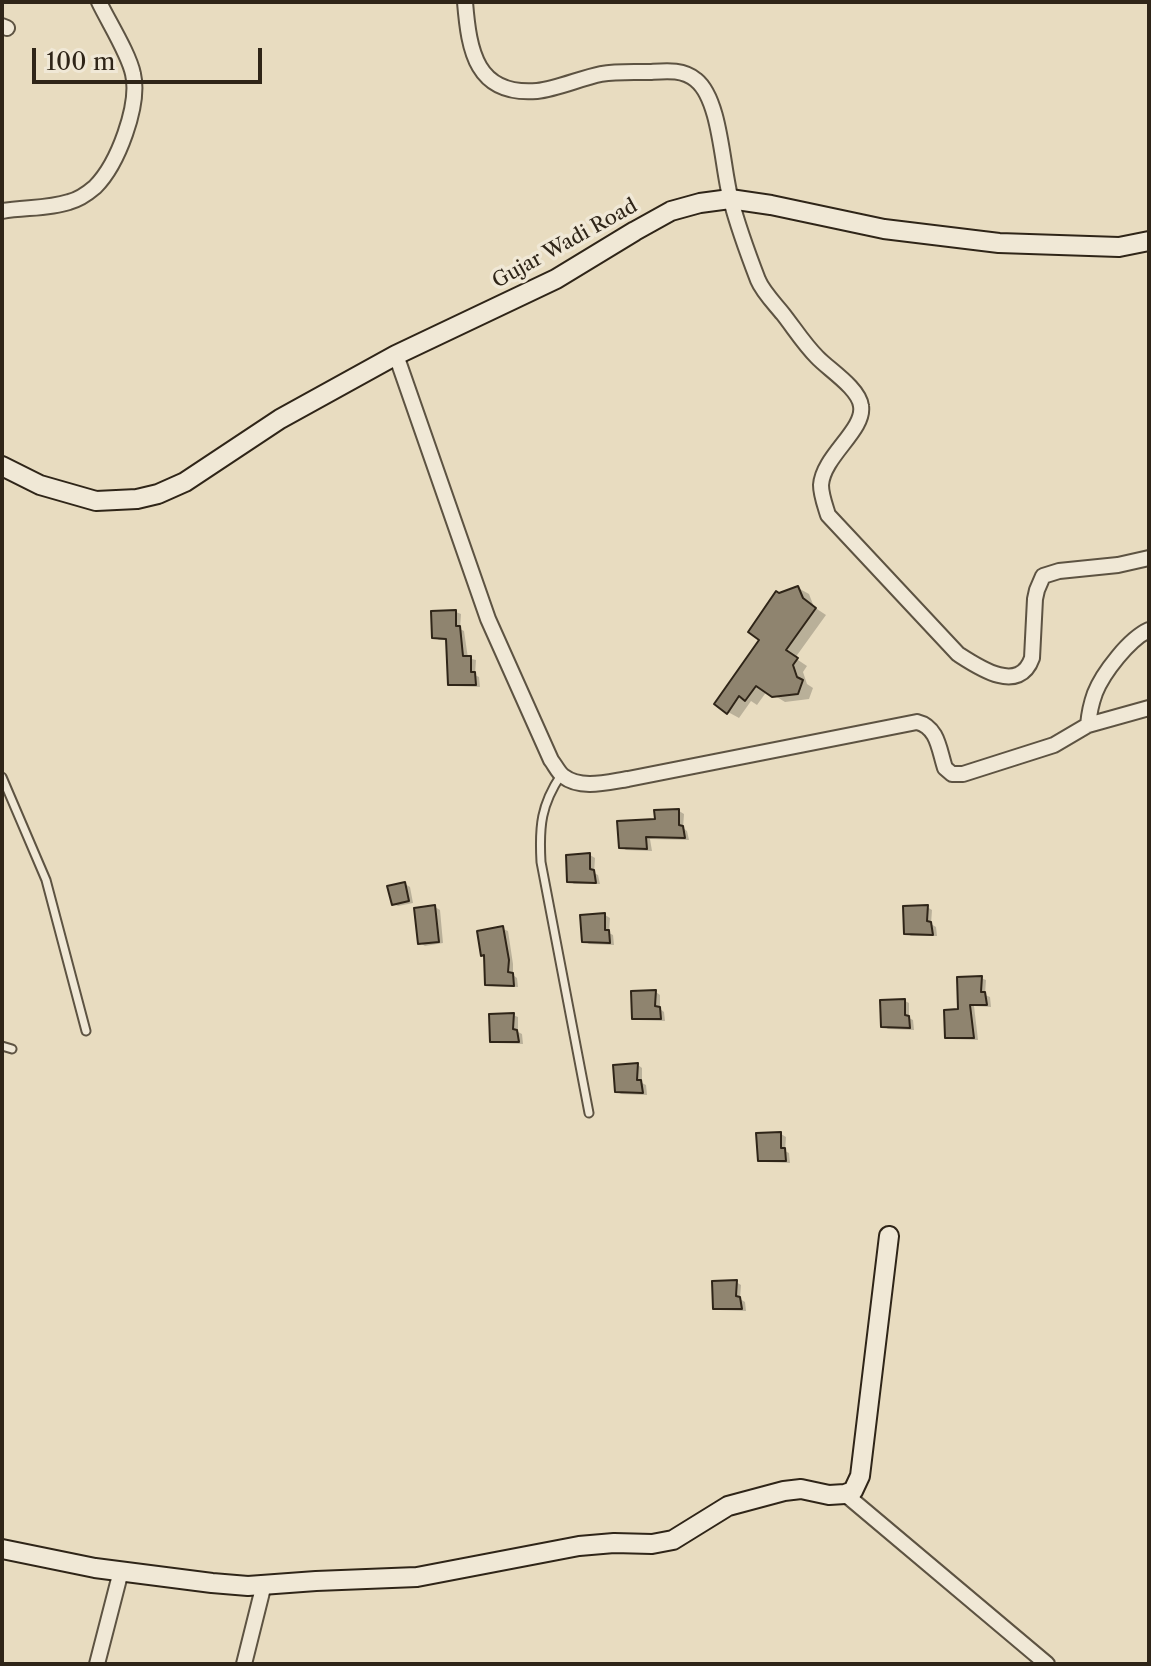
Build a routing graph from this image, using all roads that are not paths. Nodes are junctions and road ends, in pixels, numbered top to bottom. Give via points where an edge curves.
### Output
1 (99, 2) edge
2 (465, 2) edge
3 (730, 199) junction
4 (2, 211) edge
5 (1149, 241) edge
6 (396, 355) junction
7 (2, 466) edge
8 (1149, 558) edge
9 (1149, 630) edge
10 (1149, 708) edge
11 (1088, 725) junction
12 (561, 775) junction
13 (2, 777) edge
14 (86, 1031) dead end
15 (2, 1046) edge
16 (12, 1049) dead end
17 (589, 1113) dead end
18 (889, 1236) dead end
19 (845, 1494) junction
20 (2, 1549) edge
21 (121, 1571) junction
22 (264, 1584) junction
23 (97, 1664) edge
24 (244, 1664) edge
25 (1047, 1664) edge

1 - 4 street via 135,86 118,149 105,173 82,196 52,206
2 - 3 street via 476,63 502,86 540,91 605,74 669,71 694,78 704,87 713,110
3 - 5 street, Gujar Wadi Road via 884,229 999,243 1119,247
3 - 6 street, Gujar Wadi Road via 671,211 556,279
3 - 8 street via 760,284 861,406 859,419 831,458 821,484 828,515 958,654 1000,677 1019,673 1032,658 1037,590 1043,576
6 - 7 street, Gujar Wadi Road via 158,494 96,501 40,485
6 - 12 street via 488,619
9 - 11 street via 1130,643 1107,672
10 - 11 street
11 - 12 street via 1054,745 963,774 948,772 933,731 917,722 591,785
12 - 17 lane via 543,810 541,862
13 - 14 lane via 46,880
15 - 16 lane
18 - 19 street via 860,1476 853,1491
19 - 22 street via 784,1491 728,1506 673,1540 652,1544 579,1546 417,1577
19 - 25 street
20 - 21 street
21 - 22 street
21 - 23 street
22 - 24 street

